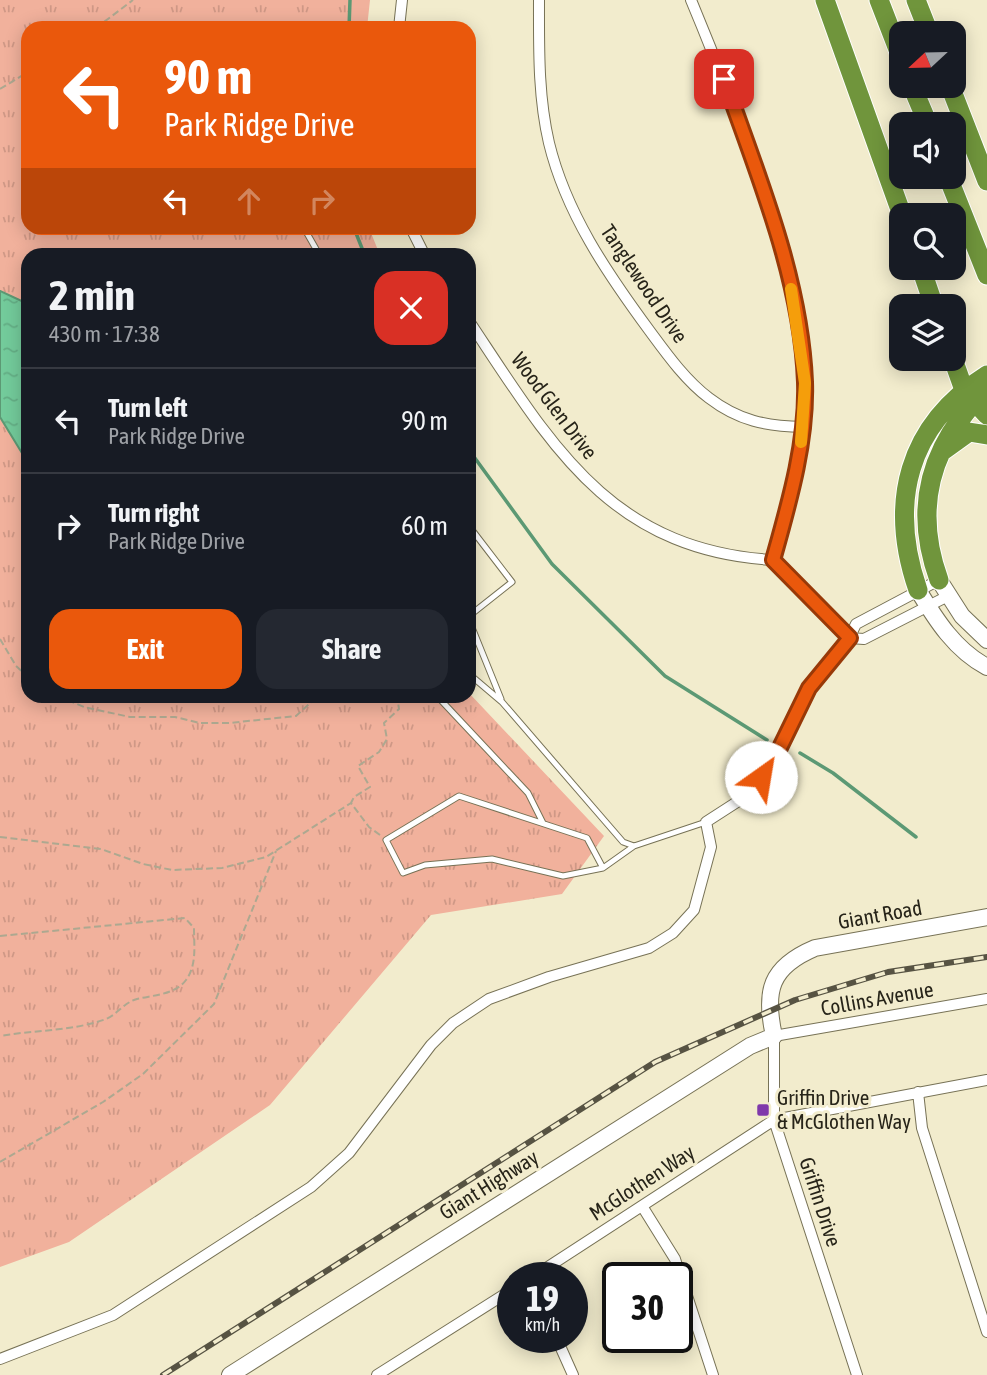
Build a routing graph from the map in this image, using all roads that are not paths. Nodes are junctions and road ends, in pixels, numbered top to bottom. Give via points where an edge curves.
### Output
1 (402, 0) edge
2 (539, 0) edge
3 (691, 0) edge
4 (825, 0) edge
5 (879, 0) edge
6 (916, 0) edge
7 (400, 21) edge
8 (924, 21) edge
9 (889, 26) edge
10 (954, 98) edge
11 (957, 98) edge
12 (987, 147) edge
13 (987, 181) edge
14 (953, 189) edge
15 (898, 203) edge
16 (987, 275) edge
17 (476, 332) edge
18 (960, 371) edge
19 (987, 375) edge
20 (978, 399) edge
21 (803, 427) junction
22 (987, 435) edge
23 (938, 456) junction
24 (476, 535) edge
25 (773, 560) junction
26 (944, 588) junction
27 (923, 598) junction
28 (476, 612) edge
29 (476, 636) edge
30 (850, 638) junction
31 (987, 640) edge
32 (987, 667) edge
33 (476, 680) edge
34 (502, 702) junction
35 (444, 703) edge
36 (706, 822) junction
37 (543, 823) junction
38 (634, 846) junction
39 (603, 868) junction
40 (987, 917) edge
41 (987, 999) edge
42 (774, 1036) junction
43 (987, 1080) edge
44 (918, 1092) junction
45 (774, 1120) junction
46 (642, 1206) junction
47 (556, 1262) edge
48 (497, 1299) edge
49 (987, 1332) edge
50 (563, 1353) edge
51 (0, 1359) edge
52 (230, 1375) edge
53 (377, 1375) edge
54 (573, 1375) edge
55 (713, 1375) edge
56 (857, 1375) edge

1 - 7 street
2 - 21 street, Tanglewood Drive via 542,109 550,146 587,237 613,280 667,355 709,398 763,426
3 - 21 street via 750,152 793,295 805,383
4 - 15 highway
5 - 9 highway
6 - 8 highway
10 - 13 highway
11 - 12 highway
14 - 16 highway
17 - 25 street, Wood Glen Drive via 538,425 617,508 690,547 737,558
18 - 20 highway
19 - 20 highway
20 - 23 highway via 945,438
20 - 27 highway via 940,415 919,446 906,485 903,530
21 - 25 street
22 - 23 highway via 979,431 958,437
23 - 26 highway via 928,491 926,532
24 - 28 lane via 512,582
25 - 30 street
26 - 27 street
26 - 27 street
26 - 31 street via 962,616
27 - 30 street via 864,639
27 - 30 street via 856,624
27 - 32 street via 959,647
29 - 34 lane
30 - 36 street via 809,688 772,764 737,802
33 - 34 lane
34 - 38 lane via 623,842
35 - 37 lane via 528,793
36 - 38 lane
36 - 51 street via 711,847 694,910 673,933 649,948 489,999 430,1045 349,1153 311,1187 113,1315
37 - 39 lane via 587,838
37 - 39 lane via 459,796 386,840 403,873 425,865 492,859 563,876
38 - 39 lane
40 - 42 street, Giant Road via 815,948 796,956 776,974 771,989
41 - 42 street, Collins Avenue
42 - 45 street, Griffin Drive
42 - 52 street, Giant Highway via 750,1046
43 - 44 street
44 - 45 street
44 - 49 street via 922,1128
45 - 46 street, McGlothen Way
45 - 56 street, Griffin Drive
46 - 47 street, McGlothen Way
46 - 55 street via 676,1259
48 - 53 street
50 - 54 street

